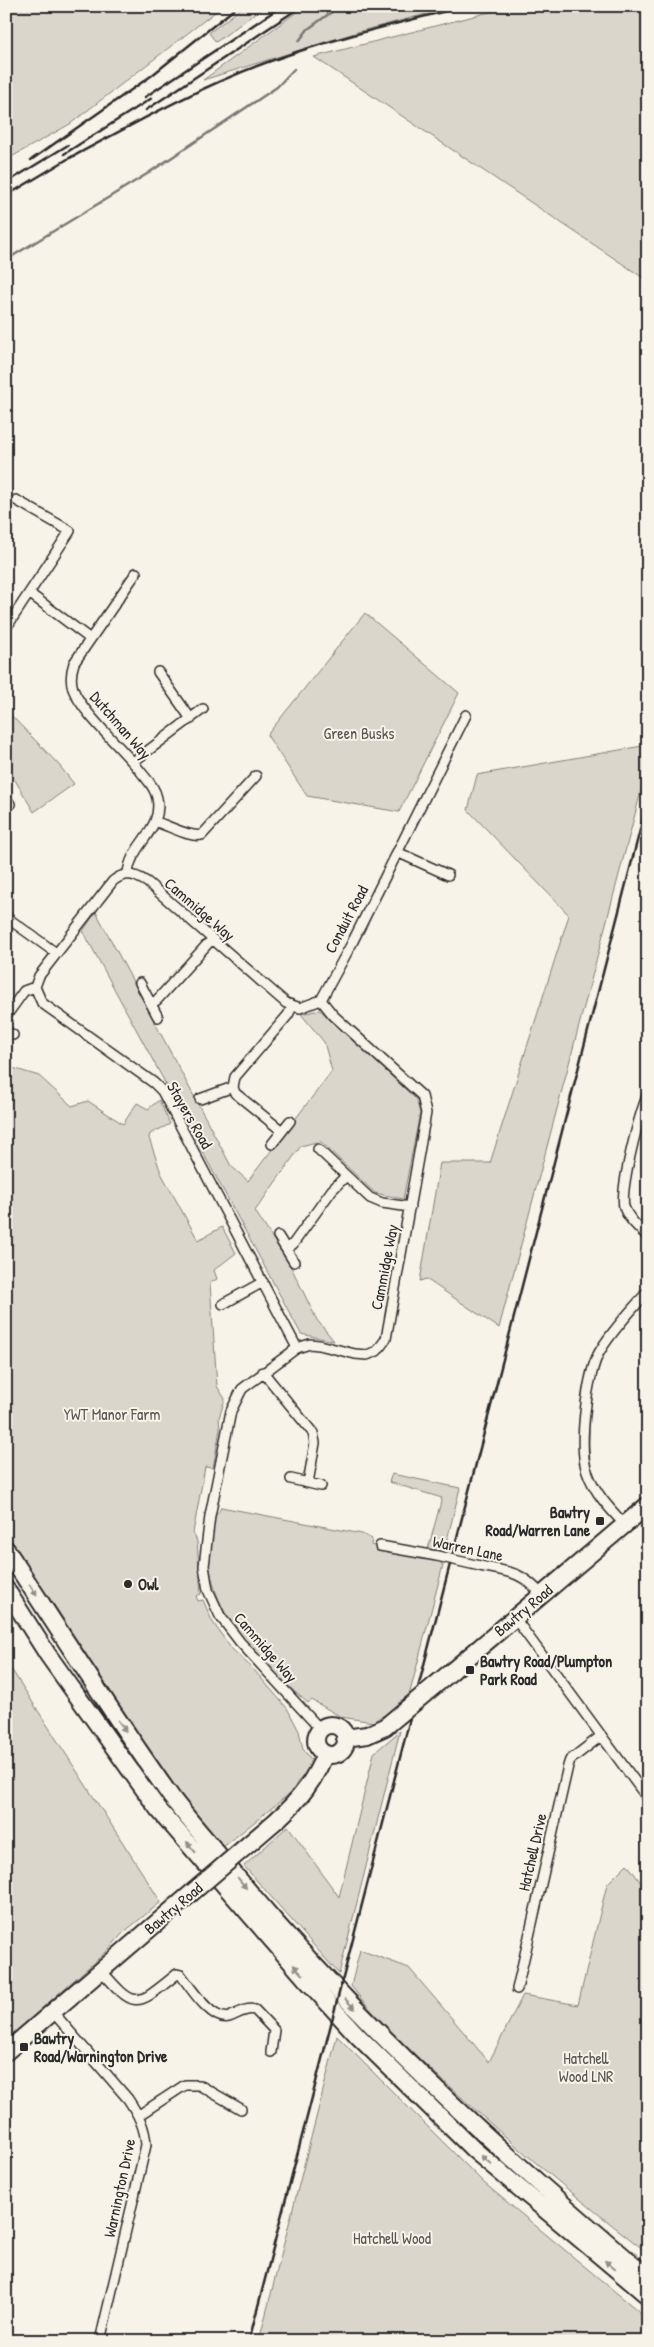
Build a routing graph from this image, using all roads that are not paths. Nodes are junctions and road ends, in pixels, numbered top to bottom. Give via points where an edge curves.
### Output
1 (16, 500) dead end
2 (136, 573) dead end
3 (29, 593) junction
4 (6, 624) edge
5 (89, 638) junction
6 (158, 672) dead end
7 (203, 709) dead end
8 (466, 715) dead end
9 (190, 718) junction
10 (133, 762) junction
11 (256, 776) dead end
12 (156, 822) junction
13 (397, 852) junction
14 (128, 874) junction
15 (448, 875) dead end
16 (6, 917) edge
17 (212, 939) junction
18 (56, 953) junction
19 (140, 983) dead end
20 (36, 987) junction
21 (321, 1000) junction
22 (152, 1004) junction
23 (292, 1007) junction
24 (6, 1016) edge
25 (158, 1017) dead end
26 (232, 1087) junction
27 (648, 1094) edge
28 (200, 1099) dead end
29 (290, 1121) dead end
30 (282, 1131) junction
31 (272, 1144) dead end
32 (318, 1149) dead end
33 (346, 1176) junction
34 (410, 1207) junction
35 (278, 1236) dead end
36 (648, 1237) edge
37 (286, 1249) junction
38 (294, 1262) dead end
39 (263, 1282) junction
40 (648, 1291) edge
41 (222, 1304) dead end
42 (297, 1348) junction
43 (263, 1372) junction
44 (291, 1479) dead end
45 (308, 1483) junction
46 (321, 1486) dead end
47 (648, 1505) edge
48 (624, 1524) junction
49 (380, 1546) dead end
50 (6, 1549) edge
51 (6, 1589) edge
52 (542, 1595) junction
53 (514, 1617) junction
54 (320, 1730) junction
55 (601, 1736) junction
56 (345, 1738) junction
57 (325, 1754) junction
58 (648, 1799) edge
59 (100, 1969) junction
60 (517, 1989) dead end
61 (53, 2012) junction
62 (6, 2052) edge
63 (271, 2052) dead end
64 (241, 2109) dead end
65 (139, 2115) junction
66 (648, 2278) edge
67 (648, 2296) edge
68 (100, 2341) edge

1 - 3 street via 70,531
2 - 5 street, Dutchman Way
3 - 4 street
3 - 5 street
5 - 10 street, Dutchman Way via 72,669 73,688 81,704
6 - 9 street
7 - 9 street
8 - 13 street, Conduit Road
9 - 10 street
10 - 12 street, Dutchman Way via 156,794
11 - 12 street via 202,836 189,835
12 - 14 street via 130,861
13 - 15 street
13 - 21 street, Conduit Road
14 - 17 street, Cammidge Way via 147,882
14 - 18 street via 113,881
16 - 18 street
17 - 22 street
17 - 23 street, Cammidge Way
18 - 20 street via 39,976
19 - 22 street
20 - 24 street via 24,991
20 - 39 street, Stayers Road via 42,1003 162,1091
21 - 23 street via 309,1006
21 - 34 street, Cammidge Way via 333,1015 422,1096 426,1113
22 - 25 street
23 - 26 street via 235,1077
26 - 28 street
26 - 30 street via 235,1093
27 - 36 street via 629,1163 624,1205 628,1216
29 - 30 street
30 - 31 street
32 - 33 street
33 - 34 street via 370,1198
33 - 37 street
34 - 42 street, Cammidge Way via 386,1339 377,1351 355,1354 310,1344
35 - 37 street
37 - 38 street
39 - 41 street
39 - 42 street, Stayers Road
40 - 48 street via 599,1352 587,1396 586,1469 595,1489
42 - 43 street, Cammidge Way
43 - 45 street via 313,1433 315,1443
43 - 54 street, Cammidge Way via 242,1389 231,1411 210,1516 204,1566 208,1590 220,1616
44 - 45 street
45 - 46 street
47 - 48 highway, Bawtry Road
48 - 52 highway, Bawtry Road
49 - 52 street, Warren Lane, bridge via 520,1574
50 -> 66 highway via 173,1799 278,1926 418,2073 500,2150
67 -> 51 highway via 474,2150 357,2035 305,1978 158,1808 48,1655
52 - 53 highway, Bawtry Road
53 - 55 street
53 - 56 highway, Bawtry Road, bridge via 384,1727 367,1735
54 - 56 highway via 335,1726
54 - 57 highway via 316,1743
55 - 58 street
55 - 60 street, Hatchell Drive via 570,1760 568,1766
56 - 57 highway via 340,1751
57 - 59 highway, Bawtry Road, bridge via 310,1786 296,1803
59 - 61 highway, Bawtry Road
59 - 63 street via 128,1999 149,1997 177,1974 216,2015 227,2018 255,2010 274,2030
61 - 62 highway, Bawtry Road
61 - 65 street, Warnington Drive
64 - 65 street via 192,2084 185,2085
65 - 68 street, Warnington Drive via 146,2145

